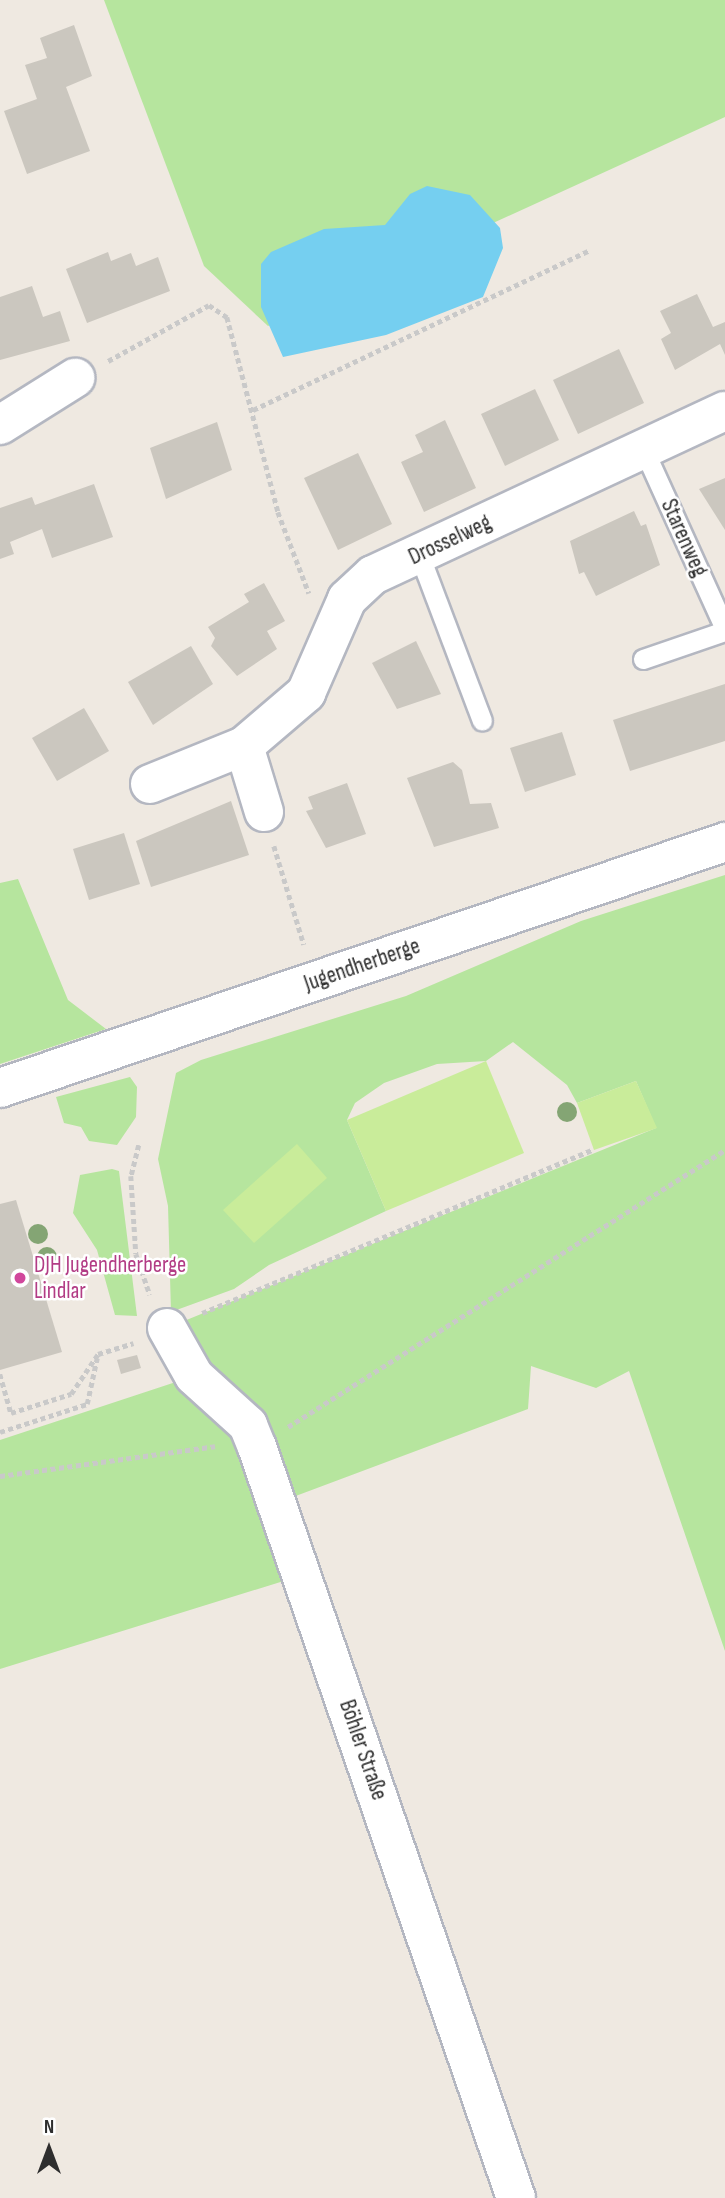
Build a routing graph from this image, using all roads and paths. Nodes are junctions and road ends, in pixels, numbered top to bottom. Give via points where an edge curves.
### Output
1 (590, 250) dead end
2 (75, 378) joint
3 (253, 410) junction
4 (725, 411) edge
5 (0, 425) edge
6 (643, 448) junction
7 (419, 554) junction
8 (725, 630) edge
9 (328, 643) junction
10 (642, 659) dead end
11 (482, 721) dead end
12 (244, 746) junction
13 (150, 785) dead end
14 (264, 812) joint
15 (725, 842) edge
16 (315, 980) junction
17 (0, 1088) edge
18 (139, 1145) dead end
19 (591, 1150) dead end
20 (725, 1150) edge
21 (167, 1328) junction
22 (98, 1354) junction
23 (0, 1374) edge
24 (0, 1432) edge
25 (257, 1447) junction
26 (0, 1476) edge
27 (516, 2198) edge

1 - 3 path
2 - 3 path via 209,305 227,317
2 - 5 street
3 - 9 path via 278,512
4 - 6 street, Drosselweg
6 - 7 street, Drosselweg
6 - 8 lane, Starenweg
7 - 9 street, Drosselweg via 373,575 347,599
7 - 11 lane
8 - 10 lane, Starenweg
9 - 12 street, Drosselweg via 306,693
12 - 13 street, Drosselweg
12 - 14 street
14 - 16 path
15 - 16 street, Jugendherberge
16 - 17 street, Jugendherberge
18 - 21 path via 131,1175 136,1254
19 - 21 path
20 - 25 path
21 - 22 path
21 - 25 street, Böhler Straße via 194,1376 248,1425
22 - 23 path via 71,1394 11,1413
22 - 24 path via 87,1404
25 - 26 path via 220,1446
25 - 27 street, Böhler Straße

